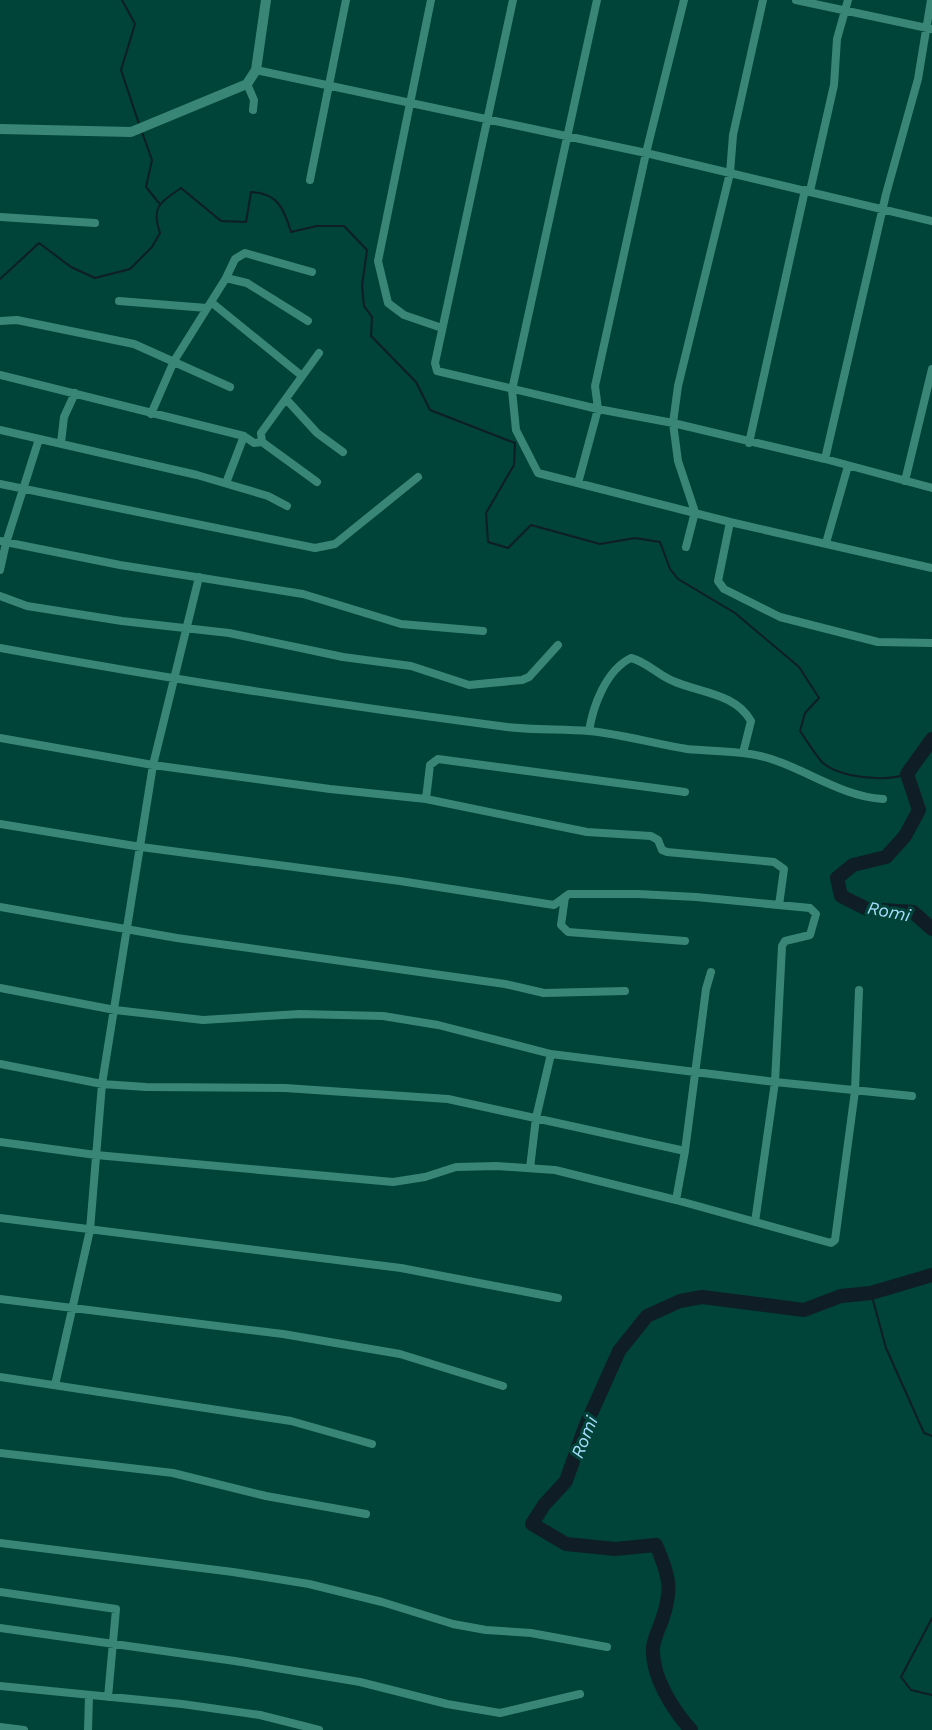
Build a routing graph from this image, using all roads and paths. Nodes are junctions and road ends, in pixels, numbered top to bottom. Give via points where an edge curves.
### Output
1 (266, 0) edge
2 (346, 0) edge
3 (431, 0) edge
4 (513, 0) edge
5 (597, 0) edge
6 (684, 0) edge
7 (764, 0) edge
8 (796, 0) edge
9 (848, 0) edge
10 (931, 0) edge
11 (845, 11) junction
12 (928, 28) edge
13 (256, 70) junction
14 (247, 84) junction
15 (331, 85) junction
16 (409, 102) junction
17 (252, 110) dead end
18 (488, 120) junction
19 (0, 129) edge
20 (565, 137) junction
21 (646, 153) junction
22 (730, 173) junction
23 (309, 180) dead end
24 (807, 190) junction
25 (884, 210) junction
26 (0, 217) edge
27 (932, 221) edge
28 (95, 223) dead end
29 (312, 272) dead end
30 (226, 278) junction
31 (119, 301) dead end
32 (209, 305) junction
33 (0, 321) edge
34 (308, 321) dead end
35 (442, 328) junction
36 (319, 353) dead end
37 (174, 361) junction
38 (932, 369) edge
39 (0, 375) edge
40 (302, 376) junction
41 (230, 387) dead end
42 (512, 390) junction
43 (75, 393) junction
44 (286, 399) junction
45 (598, 410) junction
46 (151, 414) junction
47 (673, 423) junction
48 (0, 430) edge
49 (244, 436) junction
50 (39, 438) junction
51 (262, 442) junction
52 (61, 443) junction
53 (749, 443) junction
54 (344, 452) dead end
55 (825, 459) junction
56 (848, 466) junction
57 (418, 477) dead end
58 (905, 481) junction
59 (317, 482) dead end
60 (226, 483) junction
61 (578, 483) junction
62 (0, 484) edge
63 (932, 488) edge
64 (23, 490) junction
65 (286, 506) dead end
66 (695, 512) junction
67 (730, 522) junction
68 (3, 542) edge
69 (826, 543) junction
70 (686, 547) dead end
71 (932, 568) edge
72 (0, 570) edge
73 (199, 577) junction
74 (0, 596) edge
75 (186, 626) junction
76 (483, 631) dead end
77 (932, 644) edge
78 (558, 645) dead end
79 (0, 648) edge
80 (176, 681) junction
81 (589, 731) junction
82 (0, 738) edge
83 (742, 753) junction
84 (153, 765) junction
85 (685, 792) dead end
86 (426, 799) junction
87 (883, 799) dead end
88 (0, 824) edge
89 (141, 847) junction
90 (565, 897) junction
91 (779, 905) junction
92 (0, 907) edge
93 (128, 929) junction
94 (685, 941) dead end
95 (711, 972) dead end
96 (0, 988) edge
97 (859, 990) dead end
98 (625, 991) dead end
99 (115, 1010) junction
100 (551, 1054) junction
101 (0, 1064) edge
102 (696, 1071) junction
103 (775, 1082) junction
104 (102, 1084) junction
105 (855, 1091) junction
106 (912, 1096) dead end
107 (536, 1118) junction
108 (0, 1142) edge
109 (685, 1151) junction
110 (96, 1155) junction
111 (530, 1168) junction
112 (676, 1200) junction
113 (0, 1218) edge
114 (755, 1222) junction
115 (90, 1230) junction
116 (558, 1298) dead end
117 (0, 1299) edge
118 (73, 1308) junction
119 (0, 1377) edge
120 (55, 1385) junction
121 (503, 1386) dead end
122 (372, 1444) dead end
123 (0, 1453) edge
124 (366, 1514) dead end
125 (0, 1543) edge
126 (0, 1592) edge
127 (0, 1628) edge
128 (114, 1644) junction
129 (607, 1647) dead end
130 (0, 1686) edge
131 (580, 1694) dead end
132 (89, 1696) junction
133 (108, 1697) junction
134 (0, 1727) edge
135 (24, 1730) edge
136 (88, 1730) edge
137 (319, 1730) edge

1 - 13 street
2 - 15 street
3 - 16 street
4 - 18 street
5 - 20 street
6 - 21 street
7 - 22 street via 733,135
8 - 11 street
9 - 11 street
10 - 12 street
11 - 12 street
11 - 24 street via 837,39 834,85
12 - 25 street
13 - 14 street
13 - 15 street
14 - 17 street via 254,100
14 - 19 street via 131,132
15 - 16 street
15 - 23 street
16 - 18 street
16 - 35 street via 378,261 388,303 404,315
18 - 20 street
18 - 35 street
20 - 21 street
20 - 42 street
21 - 22 street
21 - 45 street via 595,386
22 - 24 street
22 - 47 street via 678,386
24 - 25 street
24 - 53 street
25 - 27 street
25 - 55 street
26 - 28 street
29 - 30 street via 245,254 235,259
30 - 32 street
30 - 34 street via 247,283
31 - 32 street
32 - 37 street
32 - 40 street
33 - 37 street via 134,344
35 - 42 street via 437,371
36 - 40 street
37 - 41 street
37 - 46 street
38 - 58 street
39 - 43 street
40 - 44 street
42 - 45 street
42 - 61 street via 516,430 538,473
43 - 46 street
43 - 52 street via 64,417
44 - 51 street via 261,433
44 - 54 street via 316,433
45 - 47 street
45 - 61 street
46 - 49 street
47 - 53 street
47 - 66 street via 678,461
48 - 50 street
49 - 51 street via 254,443
49 - 60 street
50 - 52 street
50 - 64 street
51 - 59 street
52 - 60 street
53 - 55 street
55 - 56 street
56 - 58 street
56 - 69 street
57 - 64 street via 357,528 323,548
58 - 63 street
60 - 65 street
61 - 66 street
62 - 64 street
64 - 68 street
66 - 67 street
66 - 70 street
67 - 69 street
67 - 77 street via 718,568 718,581 724,589 780,617 878,642
68 - 72 street
68 - 73 street
69 - 71 street
73 - 75 street
73 - 76 street via 303,594 401,624
74 - 75 street via 27,606 122,621
75 - 78 street via 343,657 411,666 469,685 529,677
75 - 80 street
79 - 80 street
80 - 81 street via 511,727
80 - 84 street
81 - 83 street via 686,748
81 - 83 street via 596,701 608,681 632,658 672,681 740,706 751,721
82 - 84 street
83 - 87 street via 780,761 866,798
84 - 86 street
84 - 89 street
85 - 86 street via 438,759 430,765
86 - 91 street via 587,832 651,836 667,852 774,862 784,869
88 - 89 street
89 - 90 street via 554,905
89 - 93 street
90 - 91 street via 638,894
90 - 94 street via 561,925 568,932
91 - 103 street via 810,908 816,914 810,935 785,941 782,946
92 - 93 street
93 - 98 street via 506,984 544,993
93 - 99 street
95 - 102 street
96 - 99 street
97 - 105 street
99 - 100 street via 203,1020 300,1014 383,1016 438,1025
99 - 104 street
100 - 102 street
100 - 107 street
101 - 104 street
102 - 103 street
102 - 109 street
103 - 105 street
103 - 114 street
104 - 107 street via 285,1088 447,1099
104 - 110 street
105 - 106 street
105 - 114 street via 835,1240 823,1242
107 - 109 street
107 - 111 street
108 - 110 street
109 - 112 street
110 - 111 street via 393,1182 456,1167
110 - 115 street
111 - 112 street via 555,1170
112 - 114 street
113 - 115 street
115 - 116 street via 401,1268
115 - 118 street
117 - 118 street
118 - 120 street
118 - 121 street via 283,1334 400,1354
119 - 120 street
120 - 122 street via 291,1421
123 - 124 street via 173,1473 266,1496
125 - 129 street via 309,1584 453,1624
126 - 128 street via 116,1609
127 - 128 street
128 - 131 street via 360,1682 500,1713
128 - 133 street
130 - 132 street
132 - 133 street
132 - 136 street
133 - 137 street via 260,1715
134 - 135 street

